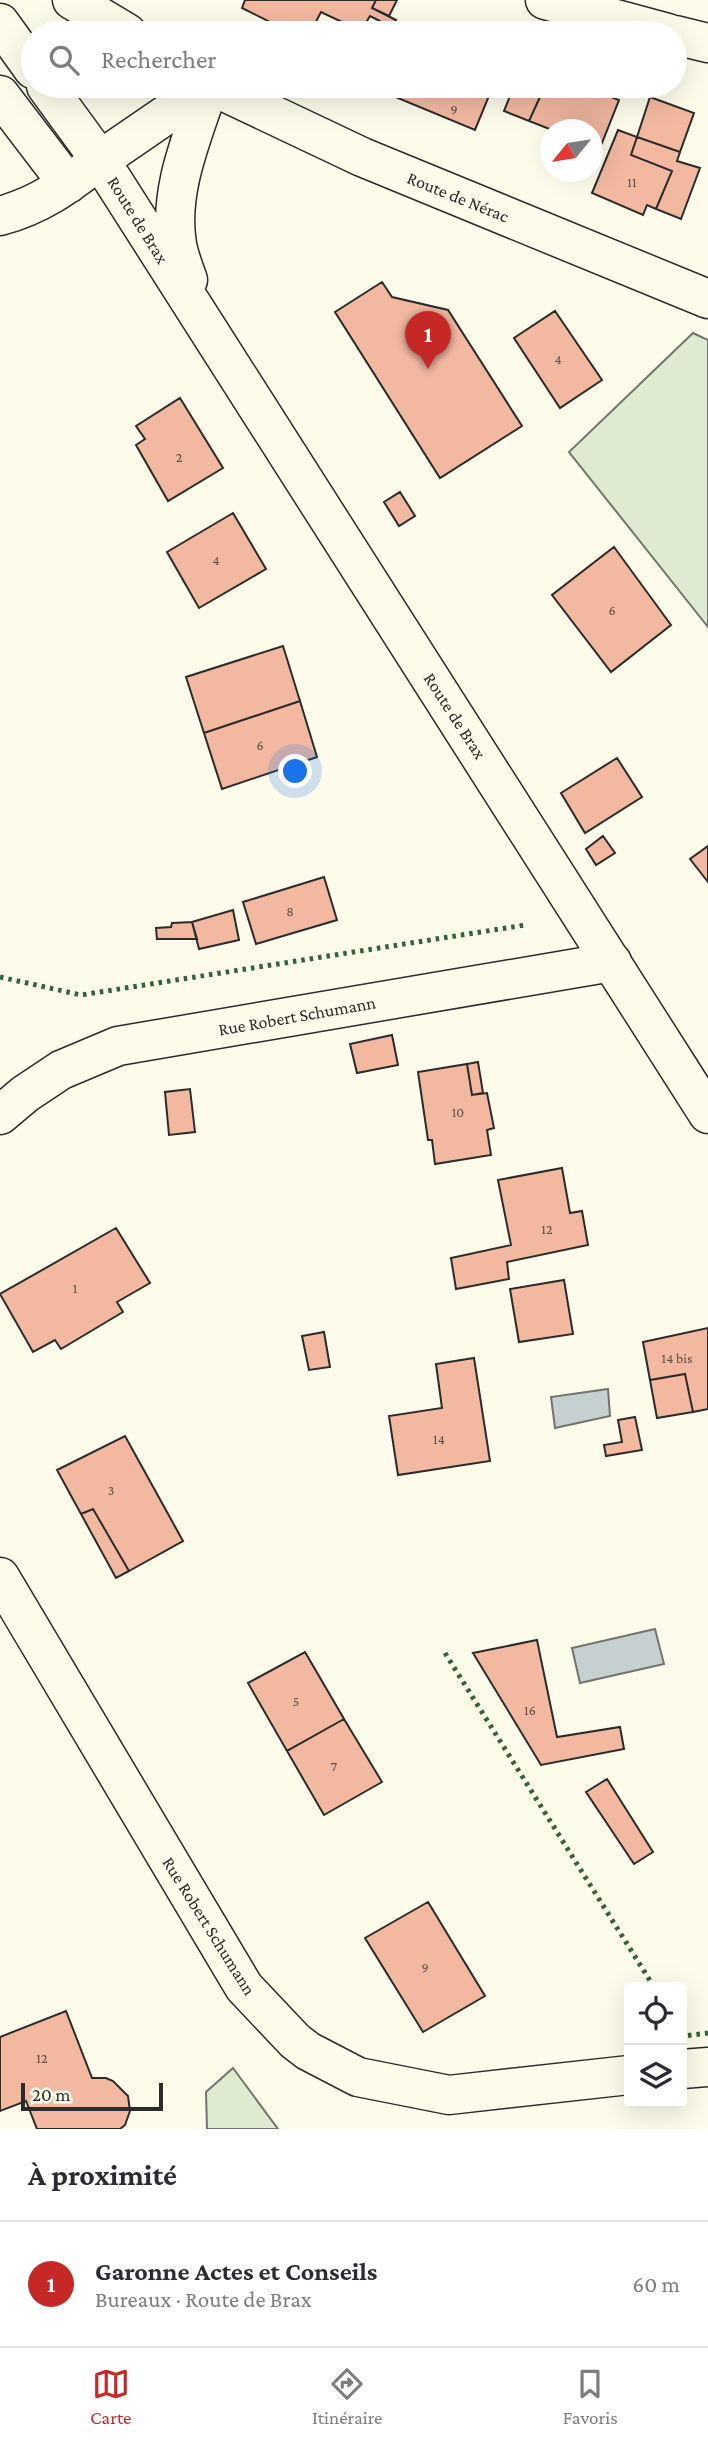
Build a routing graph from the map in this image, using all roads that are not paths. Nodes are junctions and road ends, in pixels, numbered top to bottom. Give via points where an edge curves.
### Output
1 (72, 0) edge
2 (545, 0) edge
3 (107, 21) edge
4 (623, 21) edge
5 (0, 23) edge
6 (687, 38) edge
7 (708, 43) edge
8 (21, 52) edge
9 (0, 95) edge
10 (55, 98) edge
11 (192, 98) edge
12 (206, 98) edge
13 (236, 98) edge
14 (100, 160) junction
15 (68, 184) junction
16 (0, 216) edge
17 (708, 299) edge
18 (201, 319) junction
19 (612, 962) junction
20 (708, 1114) edge
21 (0, 1115) edge
22 (0, 1577) edge
23 (708, 2067) edge
24 (687, 2069) edge
25 (624, 2076) edge

1 - 3 main road
2 - 4 main road
5 - 8 main road
6 - 7 main road
9 - 15 main road
10 - 14 main road
11 - 14 main road, Route de Brax
12 - 18 main road, Route de Brax via 179,182 175,219 177,246
13 - 17 main road, Route de Nérac via 362,157
14 - 15 main road
14 - 18 main road, Route de Brax
15 - 16 main road via 25,209
18 - 19 main road, Route de Brax
19 - 20 main road, Route de Brax
19 - 21 main road, Rue Robert Schumann via 118,1046 61,1070
22 - 25 main road, Rue Robert Schumann via 244,1987 295,2041 358,2077 449,2095
23 - 24 main road

